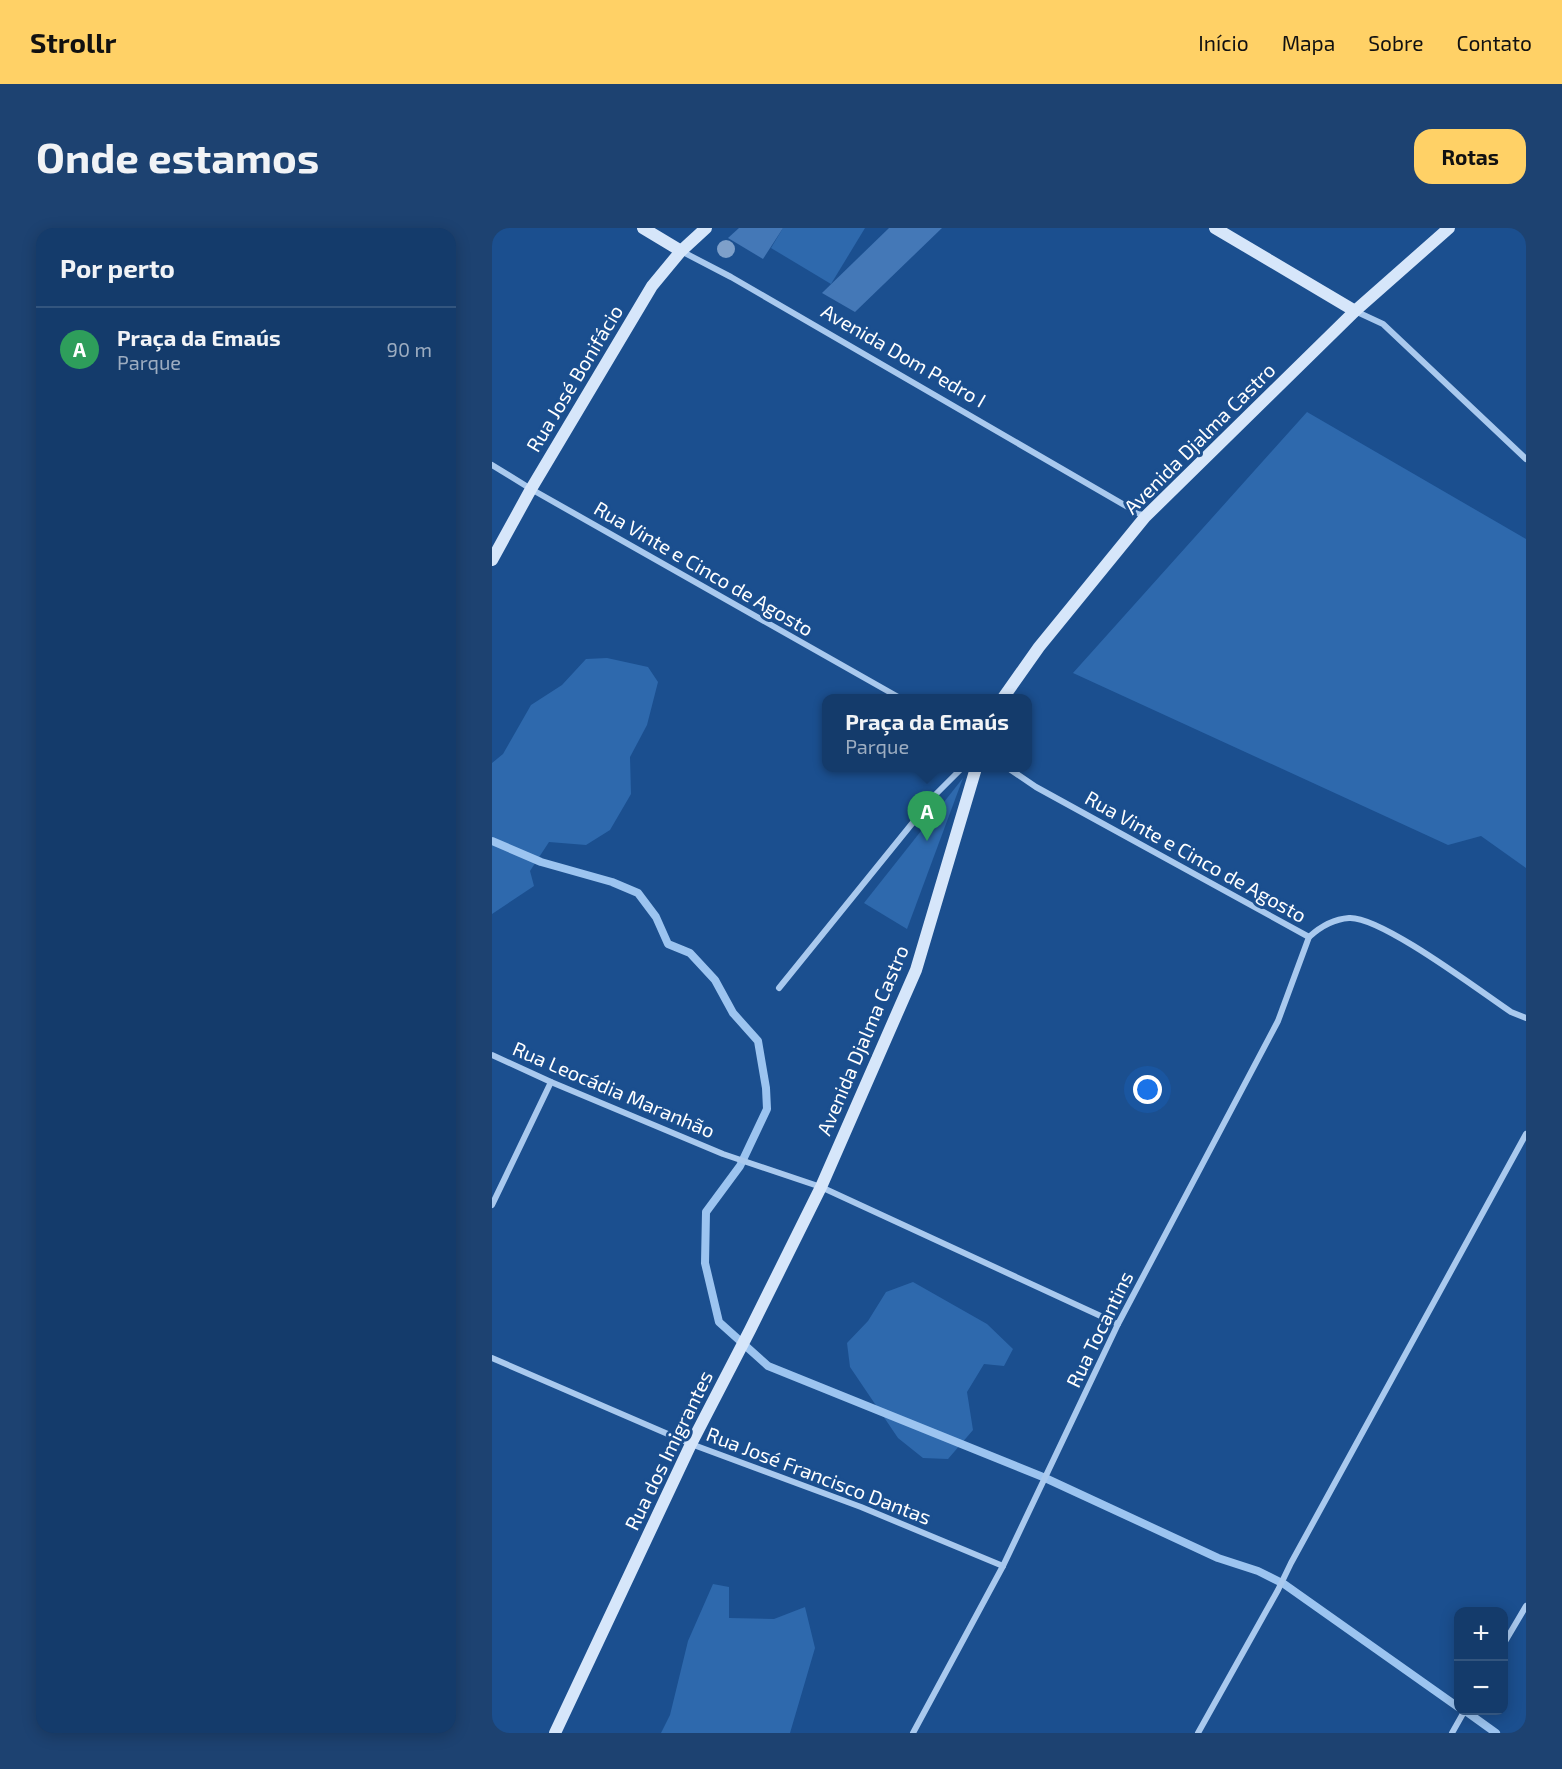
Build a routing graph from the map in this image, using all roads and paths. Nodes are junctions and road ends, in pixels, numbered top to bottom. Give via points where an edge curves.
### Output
1 (643, 228) edge
2 (706, 228) edge
3 (1215, 228) edge
4 (1449, 228) edge
5 (681, 250) junction
6 (1355, 311) junction
7 (1526, 459) edge
8 (492, 465) edge
9 (531, 489) junction
10 (1145, 517) junction
11 (492, 560) edge
12 (891, 694) edge
13 (1006, 694) edge
14 (958, 772) edge
15 (975, 772) edge
16 (1014, 772) edge
17 (1309, 937) junction
18 (779, 988) dead end
19 (1526, 1018) edge
20 (492, 1055) edge
21 (551, 1082) junction
22 (1526, 1134) edge
23 (821, 1187) junction
24 (492, 1205) edge
25 (1118, 1324) junction
26 (492, 1358) edge
27 (691, 1444) junction
28 (1003, 1566) junction
29 (1526, 1606) edge
30 (1508, 1637) edge
31 (1463, 1715) edge
32 (1453, 1731) edge
33 (555, 1733) edge
34 (913, 1733) edge
35 (1198, 1733) edge

1 - 5 street, Avenida Dom Pedro I
2 - 5 street, Rua José Bonifácio
3 - 6 street
4 - 6 street, Avenida Djalma Castro
5 - 9 street, Rua José Bonifácio via 652,286
5 - 10 street, Avenida Dom Pedro I
6 - 7 street via 1383,324
6 - 10 street, Avenida Djalma Castro
8 - 9 street, Rua Vinte e Cinco de Agosto
9 - 11 street, Rua José Bonifácio
9 - 12 street, Rua Vinte e Cinco de Agosto
10 - 13 street, Avenida Djalma Castro via 1039,647
14 - 18 street
15 - 23 street, Avenida Djalma Castro via 916,970
16 - 17 street, Rua Vinte e Cinco de Agosto
17 - 19 street, Rua Vinte e Cinco de Agosto via 1318,928 1352,918 1377,926 1409,942 1511,1012
17 - 25 street, Rua Tocantins via 1278,1021
20 - 21 street, Rua Leocádia Maranhão
21 - 23 street, Rua Leocádia Maranhão via 723,1154
21 - 24 street
22 - 35 street
23 - 25 street, Rua Leocádia Maranhão
23 - 27 street, Rua dos Imigrantes
25 - 28 street, Rua Tocantins
26 - 27 street, Rua José Francisco Dantas
27 - 28 street, Rua José Francisco Dantas
27 - 33 street, Rua dos Imigrantes
28 - 34 street, Rua Tocantins
29 - 30 street
31 - 32 street

